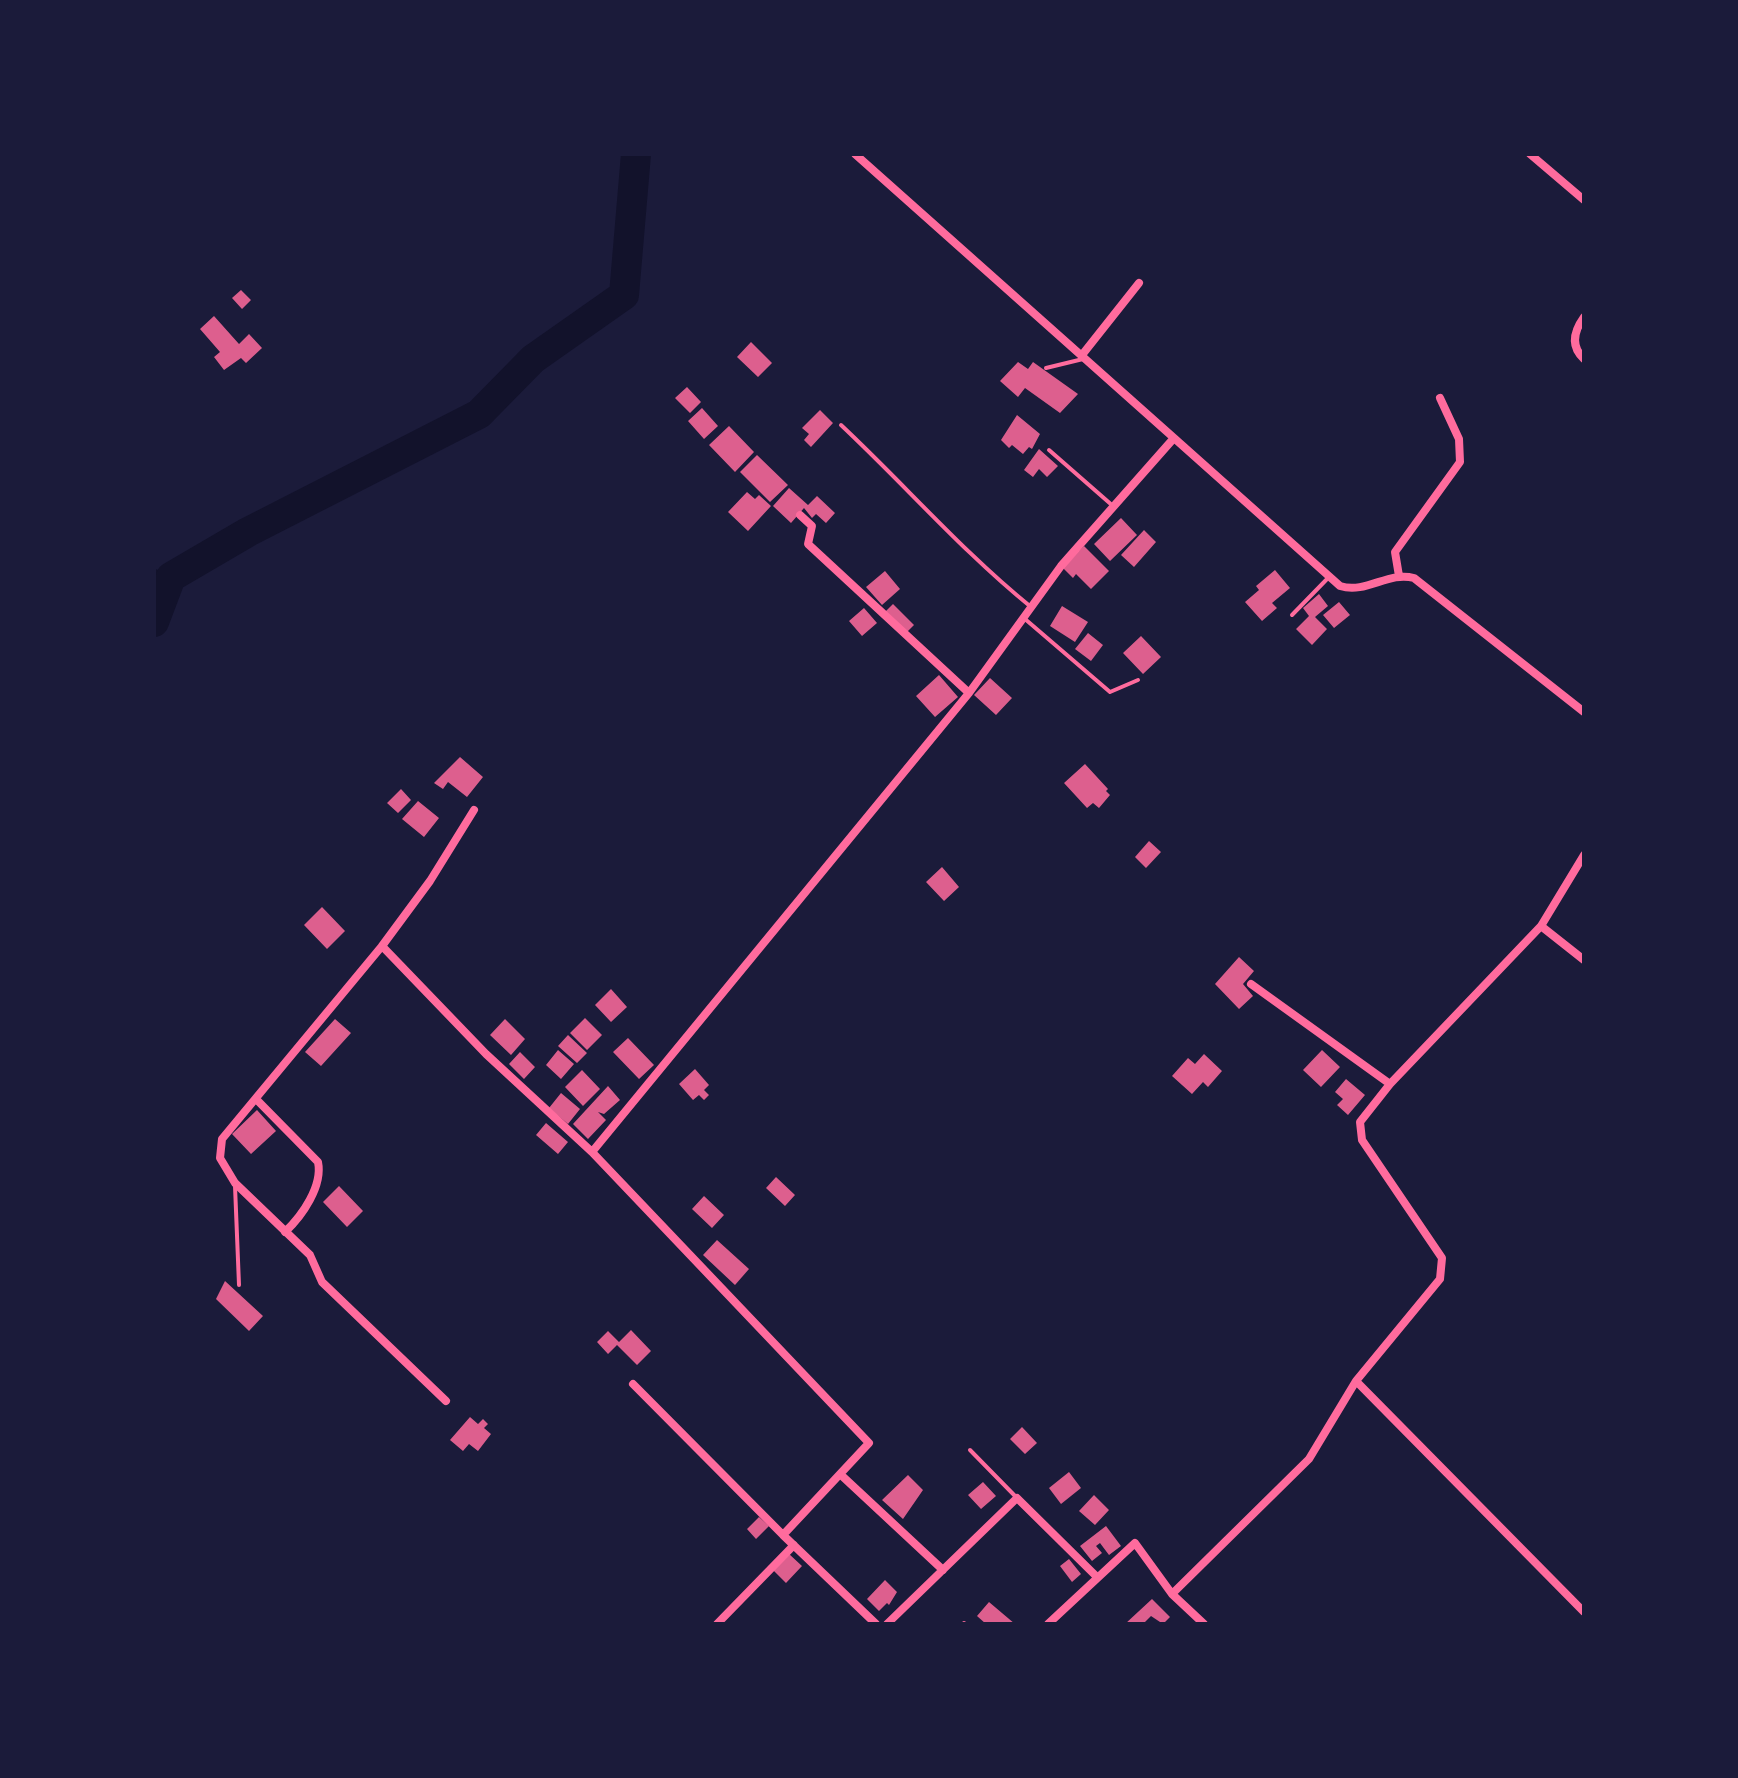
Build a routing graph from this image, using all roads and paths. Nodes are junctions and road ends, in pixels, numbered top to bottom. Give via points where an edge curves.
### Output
1 (855, 154) edge
2 (1530, 154) edge
3 (1584, 200) edge
4 (1139, 283) dead end
5 (1584, 317) edge
6 (1084, 356) junction
7 (1584, 359) edge
8 (1046, 368) dead end
9 (1440, 398) dead end
10 (841, 425) dead end
11 (1174, 438) junction
12 (1049, 450) dead end
13 (1113, 506) junction
14 (800, 515) dead end
15 (1399, 576) junction
16 (1330, 577) junction
17 (1031, 607) junction
18 (1292, 615) dead end
19 (1024, 617) junction
20 (1138, 680) dead end
21 (969, 693) junction
22 (1584, 712) edge
23 (474, 810) dead end
24 (1584, 855) edge
25 (1541, 926) junction
26 (382, 946) junction
27 (1584, 960) edge
28 (1251, 984) dead end
29 (1390, 1084) junction
30 (256, 1099) junction
31 (592, 1152) junction
32 (235, 1183) junction
33 (285, 1232) junction
34 (239, 1285) dead end
35 (1356, 1381) junction
36 (633, 1384) dead end
37 (446, 1401) dead end
38 (970, 1450) dead end
39 (840, 1474) junction
40 (1017, 1498) junction
41 (783, 1535) junction
42 (794, 1545) junction
43 (943, 1570) junction
44 (1097, 1577) junction
45 (1172, 1594) junction
46 (1584, 1612) edge
47 (717, 1624) edge
48 (876, 1624) edge
49 (887, 1624) edge
50 (1048, 1624) edge
51 (1204, 1624) edge

1 - 6 street
2 - 3 street
4 - 6 street
5 - 7 street via 1574,339
6 - 8 lane
6 - 11 street
9 - 15 street via 1459,439 1460,462 1395,552
10 - 17 lane
11 - 13 street
11 - 16 street
12 - 13 lane
13 - 17 street
14 - 21 street via 812,526 808,544
15 - 16 street via 1351,589
15 - 22 street via 1414,578
16 - 18 lane
17 - 19 street
19 - 20 lane via 1110,692
19 - 21 street
21 - 31 street
23 - 26 street
24 - 25 street
25 - 27 street
25 - 29 street
26 - 30 street
26 - 31 street via 486,1054
28 - 29 street
29 - 35 street via 1360,1122 1362,1140 1442,1258 1440,1279
30 - 32 street via 222,1139 220,1158
30 - 33 street via 320,1170 307,1206
31 - 39 street via 869,1443
32 - 33 street
32 - 34 lane
33 - 37 street via 310,1255 322,1282
35 - 45 street via 1309,1459
35 - 46 street
36 - 41 street
38 - 40 lane
39 - 41 street
39 - 43 street
40 - 43 street
40 - 44 street
41 - 42 street
42 - 47 street
42 - 48 street
43 - 49 street
44 - 45 street via 1135,1543
44 - 50 street
45 - 51 street

